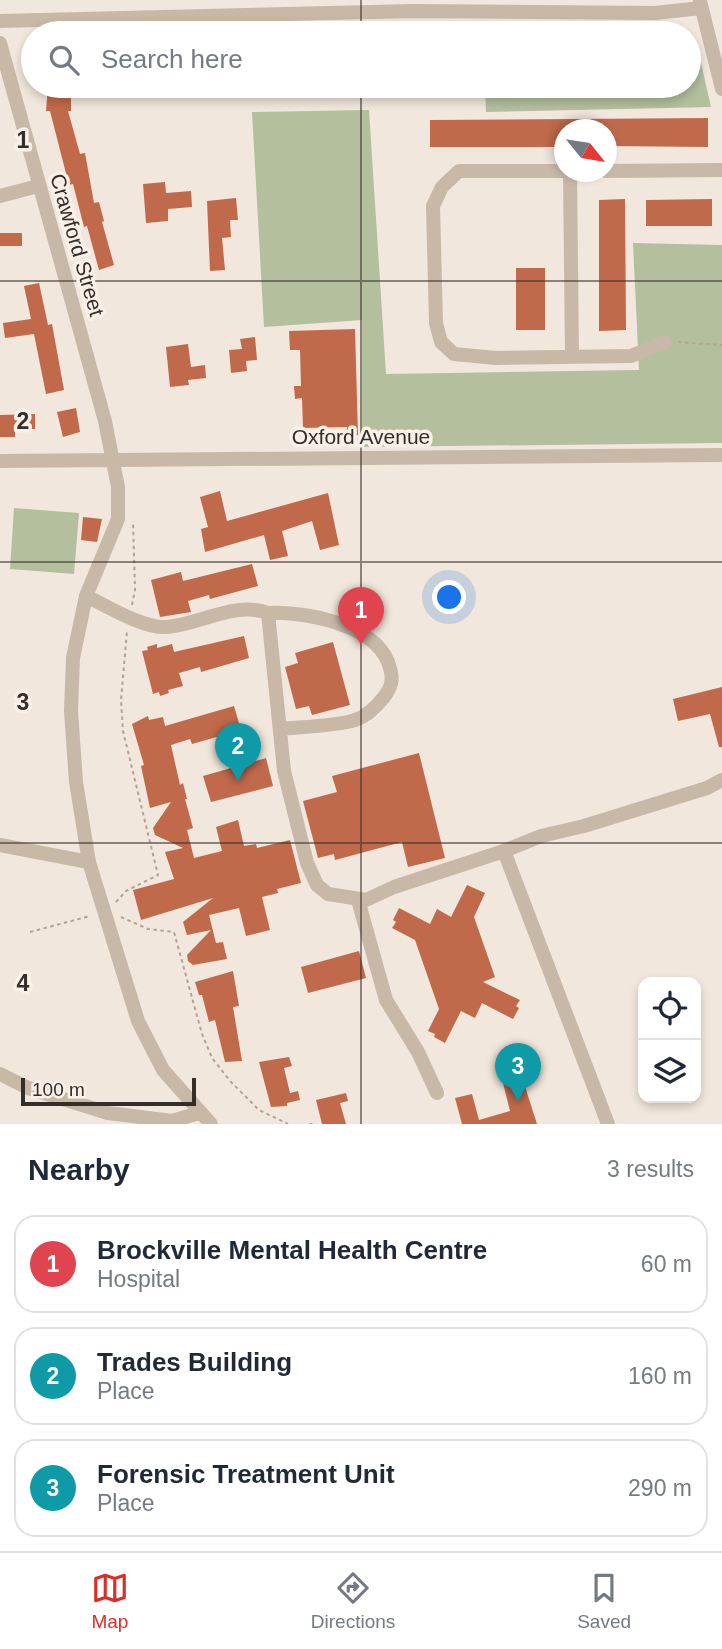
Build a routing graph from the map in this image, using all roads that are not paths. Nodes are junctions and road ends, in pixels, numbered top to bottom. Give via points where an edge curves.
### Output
1 (700, 4) edge
2 (0, 21) edge
3 (0, 43) edge
4 (722, 89) edge
5 (722, 170) edge
6 (554, 171) edge
7 (617, 171) edge
8 (570, 182) edge
9 (38, 186) junction
10 (0, 196) edge
11 (665, 342) road end
12 (572, 357) junction
13 (722, 455) edge
14 (111, 459) junction
15 (0, 461) edge
16 (86, 596) junction
17 (268, 613) junction
18 (280, 729) junction
19 (722, 780) edge
20 (0, 845) edge
21 (504, 851) junction
22 (89, 862) junction
23 (358, 900) junction
24 (0, 1074) edge
25 (437, 1093) dead end
26 (199, 1113) junction
27 (211, 1124) edge
28 (608, 1124) edge

1 - 2 street via 655,13 414,11
1 - 4 street
3 - 9 street, Crawford Street
5 - 7 street
6 - 12 street via 459,171 442,187 433,206 436,323 441,342 454,354
8 - 12 street
9 - 10 street
9 - 14 street, Crawford Street via 105,421
11 - 12 street via 631,356
13 - 14 street, Oxford Avenue
14 - 15 street, Oxford Avenue
14 - 16 street, Crawford Street via 118,487 118,519
16 - 17 street via 165,627 239,611
16 - 22 street via 74,658 71,711
17 - 18 street
17 - 18 street via 294,612 361,634 384,652 393,674 391,687 376,708 356,720
18 - 23 street via 284,771 317,885 328,894
19 - 21 street
20 - 22 street
21 - 23 street
21 - 28 street
22 - 26 street via 138,1021 163,1070
23 - 25 street via 386,1000
24 - 26 street via 27,1088 108,1113 172,1121
26 - 27 street

